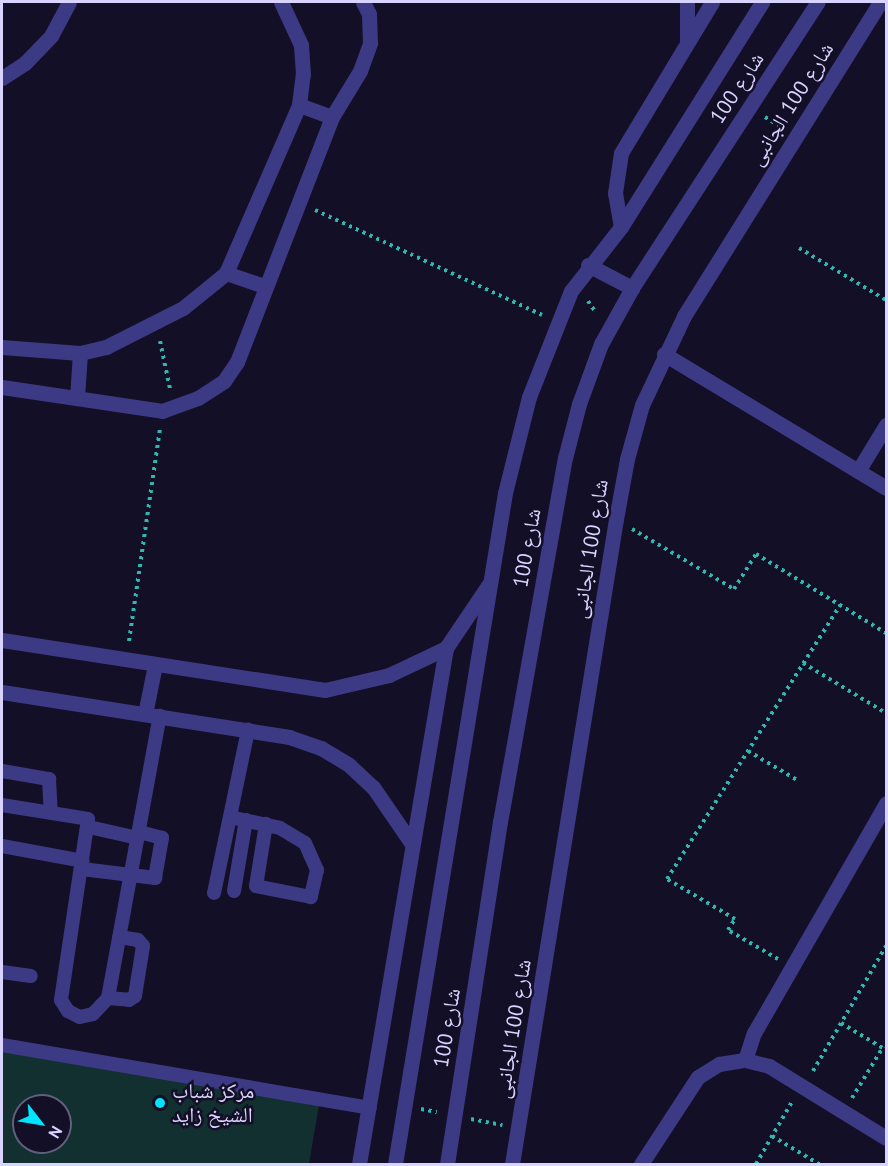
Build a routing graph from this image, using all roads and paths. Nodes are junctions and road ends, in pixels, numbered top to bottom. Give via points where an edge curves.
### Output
1 (69, 2) edge
2 (281, 2) edge
3 (363, 2) edge
4 (687, 2) edge
5 (712, 2) edge
6 (762, 2) edge
7 (818, 2) edge
8 (880, 2) edge
9 (886, 9) edge
10 (861, 31) junction
11 (686, 43) junction
12 (2, 78) edge
13 (299, 105) junction
14 (332, 117) junction
15 (298, 202) junction
16 (621, 227) junction
17 (799, 248) dead end
18 (588, 265) junction
19 (226, 273) junction
20 (264, 286) junction
21 (632, 288) junction
22 (886, 300) edge
23 (581, 308) dead end
24 (597, 318) dead end
25 (557, 321) junction
26 (156, 324) junction
27 (2, 347) edge
28 (80, 353) junction
29 (664, 354) junction
30 (2, 387) edge
31 (77, 398) junction
32 (168, 409) junction
33 (886, 425) edge
34 (858, 471) junction
35 (886, 488) edge
36 (616, 519) junction
37 (491, 581) junction
38 (840, 605) junction
39 (886, 633) edge
40 (2, 640) edge
41 (446, 648) junction
42 (126, 661) junction
43 (803, 663) junction
44 (155, 665) junction
45 (2, 692) edge
46 (886, 711) edge
47 (153, 715) junction
48 (248, 730) junction
49 (748, 751) junction
50 (2, 771) edge
51 (799, 781) dead end
52 (886, 803) edge
53 (2, 805) edge
54 (51, 812) junction
55 (230, 817) junction
56 (246, 820) junction
57 (266, 824) junction
58 (89, 827) junction
59 (138, 835) junction
60 (412, 844) junction
61 (2, 846) edge
62 (82, 865) junction
63 (130, 877) junction
64 (234, 891) dead end
65 (214, 893) dead end
66 (119, 937) junction
67 (886, 949) edge
68 (791, 967) junction
69 (2, 972) edge
70 (31, 976) dead end
71 (108, 998) junction
72 (841, 1023) junction
73 (2, 1045) edge
74 (885, 1048) edge
75 (744, 1060) junction
76 (802, 1087) junction
77 (425, 1098) dead end
78 (440, 1101) dead end
79 (370, 1108) junction
80 (844, 1112) junction
81 (421, 1120) dead end
82 (436, 1123) dead end
83 (772, 1136) junction
84 (886, 1138) edge
85 (359, 1164) edge
86 (395, 1164) edge
87 (447, 1164) edge
88 (512, 1164) edge
89 (641, 1164) edge
90 (756, 1164) edge
91 (819, 1164) edge

1 - 12 street via 51,36 25,63
2 - 13 street via 301,45
3 - 14 street via 369,14 370,43 360,71
4 - 11 street
5 - 11 street
6 - 16 street, شارع 100
7 - 21 street, شارع 100
8 - 10 street, شارع 100 الجانبى
9 - 10 street
10 - 29 street, شارع 100 الجانبى
11 - 16 street via 621,153 615,193
13 - 14 street
13 - 19 street
14 - 15 street
15 - 20 street
15 - 25 path
16 - 18 street, شارع 100
17 - 22 path
18 - 21 street
18 - 25 street, شارع 100
19 - 20 street
19 - 26 street via 207,292
20 - 32 street via 237,362 224,381 198,398
21 - 87 street, شارع 100 via 588,376 565,458 500,822
23 - 24 path via 591,301
25 - 37 street, شارع 100 via 519,437 505,493
26 - 28 street via 106,347
26 - 32 path
27 - 28 street
28 - 31 street
29 - 34 street
29 - 36 street, شارع 100 الجانبى via 642,405
30 - 31 street
31 - 32 street
32 - 42 path
33 - 34 street
34 - 35 street
36 - 38 path via 734,590 756,554
36 - 88 street, شارع 100 الجانبى
37 - 41 street
37 - 86 street, شارع 100
38 - 39 path
38 - 43 path
40 - 42 street
41 - 44 street via 389,675 325,690
41 - 60 street
42 - 44 street
43 - 46 path
43 - 49 path
44 - 47 street
45 - 47 street
47 - 48 street
47 - 59 lane
48 - 55 lane
48 - 60 street via 289,737 321,748 349,765 373,787
49 - 51 path
49 - 68 path via 667,879 735,919 728,930
50 - 54 lane via 49,779
52 - 68 street
53 - 54 lane
54 - 58 lane via 85,817
55 - 56 lane
55 - 65 lane
56 - 57 lane
56 - 64 lane
57 - 57 lane via 256,886 311,897 317,870 314,856 294,833
58 - 59 lane
58 - 62 lane
59 - 63 lane
59 - 63 lane via 159,836 163,842 155,878
60 - 79 street
61 - 62 lane
62 - 63 lane
62 - 71 lane via 61,1000 68,1011 80,1017 93,1014
63 - 66 lane
66 - 71 lane
66 - 71 lane via 138,940 143,946 135,996 129,1000
67 - 72 path
68 - 75 street via 754,1033
69 - 70 lane
72 - 74 path
72 - 76 path
73 - 79 lane
74 - 80 path
75 - 76 street via 769,1066
75 - 89 street via 719,1064 698,1077
76 - 80 street
76 - 83 path
77 - 81 path
78 - 82 path
79 - 85 street
80 - 84 street
83 - 90 path
83 - 91 path

